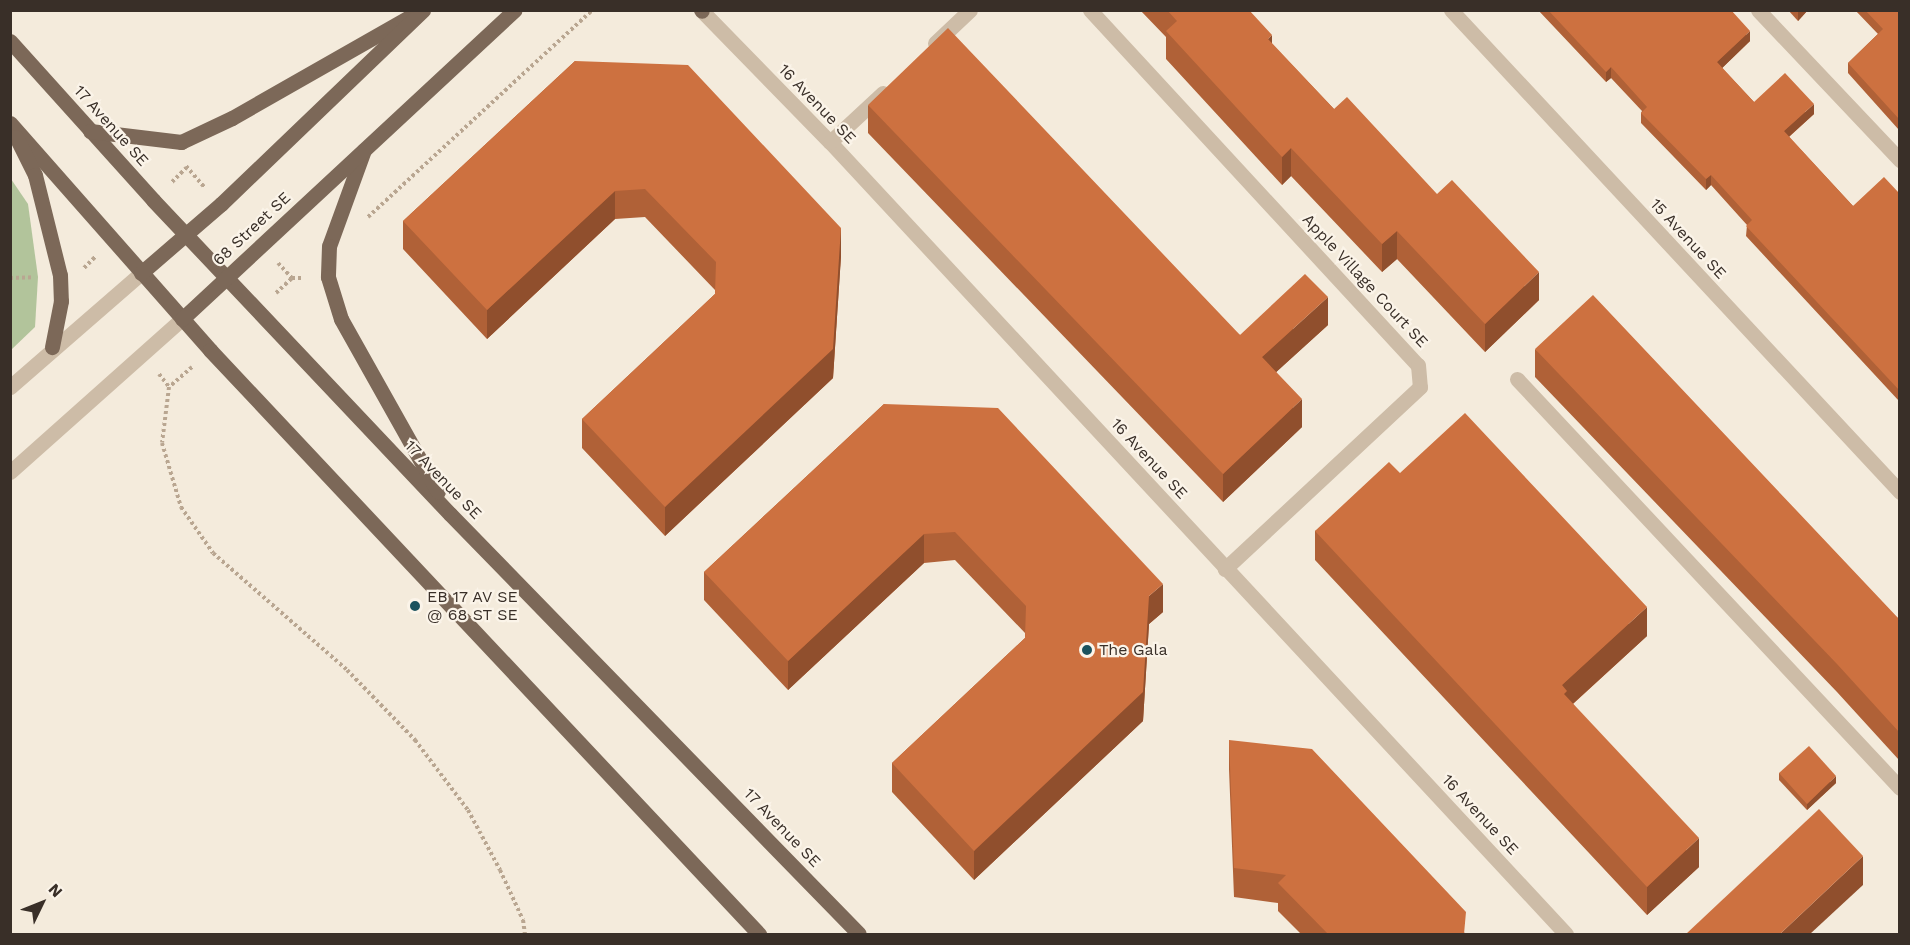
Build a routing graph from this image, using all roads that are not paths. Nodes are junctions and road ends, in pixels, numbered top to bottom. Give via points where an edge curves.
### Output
1 (422, 10) edge
2 (515, 10) edge
3 (970, 10) edge
4 (1090, 10) edge
5 (1451, 10) edge
6 (1758, 10) edge
7 (702, 11) edge
8 (10, 41) edge
9 (921, 57) edge
10 (896, 80) edge
11 (10, 124) edge
12 (90, 131) junction
13 (830, 142) junction
14 (365, 148) junction
15 (1899, 160) edge
16 (185, 234) junction
17 (141, 273) junction
18 (227, 277) junction
19 (182, 319) junction
20 (52, 347) junction
21 (1517, 379) dead end
22 (10, 387) edge
23 (10, 472) edge
24 (1899, 492) edge
25 (450, 514) junction
26 (1225, 568) junction
27 (1899, 788) edge
28 (759, 934) edge
29 (859, 934) edge
30 (1566, 934) edge

1 - 12 main road via 232,118 181,142
1 - 16 main road
2 - 14 main road, 68 Street SE
3 - 9 street
4 - 26 street, Apple Village Court SE via 1418,365 1420,387
5 - 24 street, 15 Avenue SE
6 - 15 street
7 - 13 street, 16 Avenue SE
8 - 12 main road, 17 Avenue SE
10 - 13 street
11 - 17 main road
11 - 20 main road via 35,175 54,241 61,301
12 - 16 main road, 17 Avenue SE
13 - 26 street, 16 Avenue SE
14 - 18 main road, 68 Street SE
14 - 25 main road via 329,246 328,277 341,319
16 - 17 main road
16 - 18 main road, 17 Avenue SE
17 - 19 main road
17 - 20 street
18 - 19 main road, 68 Street SE
18 - 25 main road, 17 Avenue SE
19 - 23 street, 68 Street SE
19 - 28 main road via 559,726
20 - 22 street
21 - 27 street
25 - 29 main road, 17 Avenue SE
26 - 30 street, 16 Avenue SE

